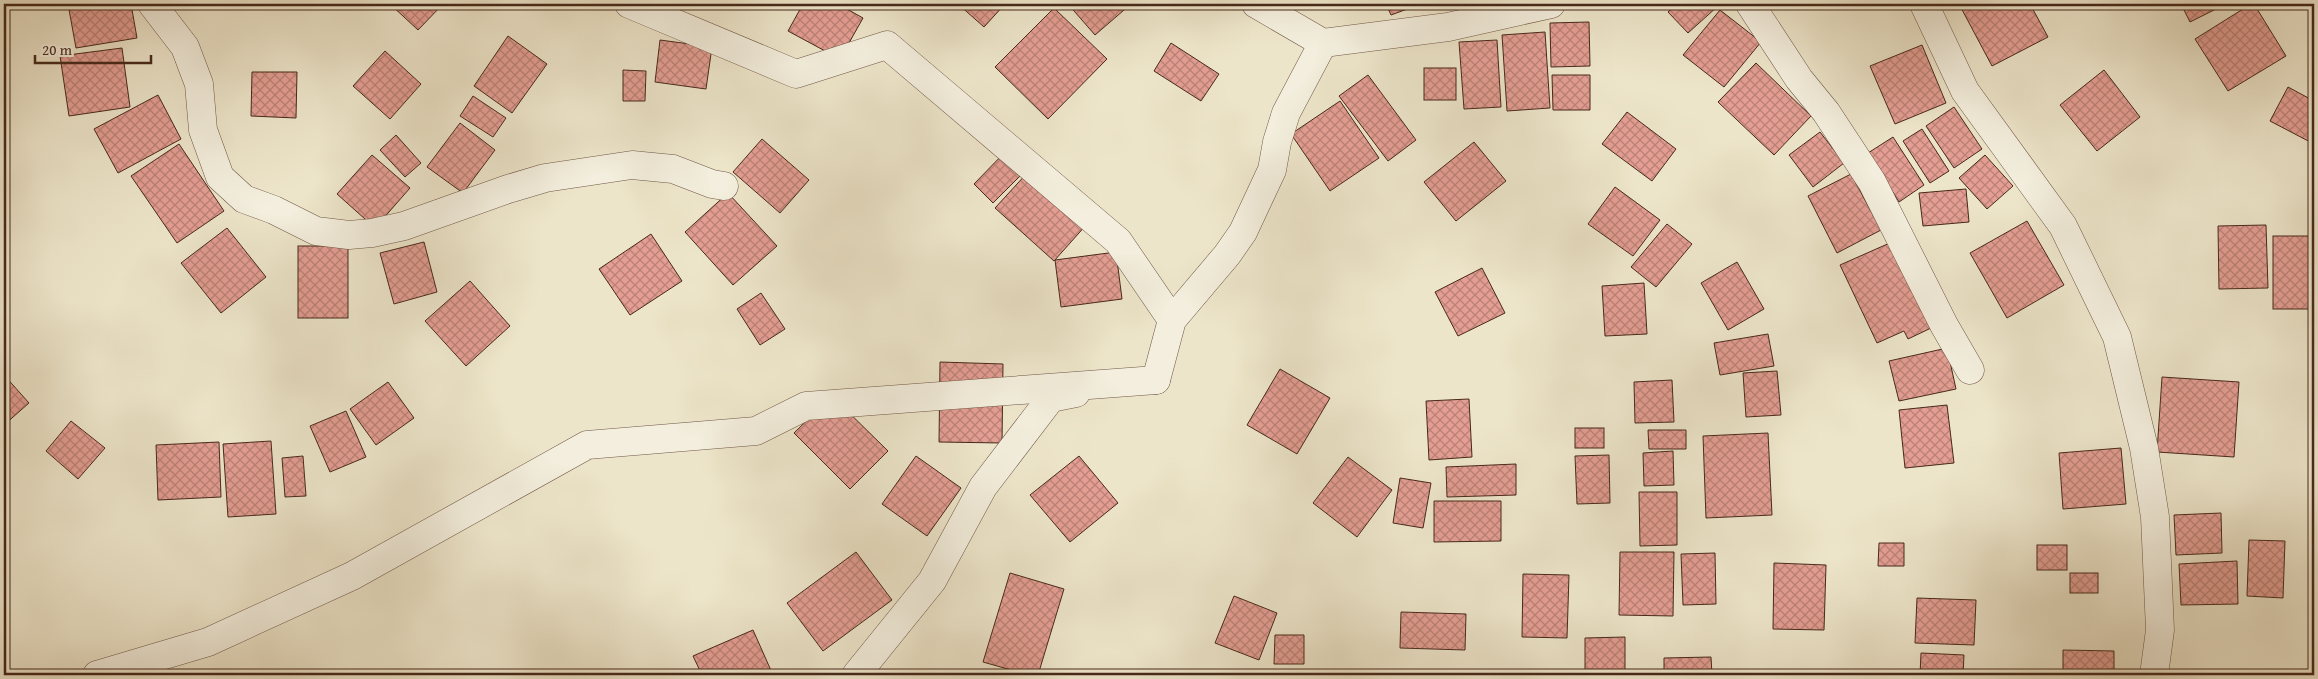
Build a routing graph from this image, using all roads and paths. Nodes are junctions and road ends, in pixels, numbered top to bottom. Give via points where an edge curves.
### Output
1 (152, 4) edge
2 (630, 4) edge
3 (1256, 4) edge
4 (1551, 4) edge
5 (1750, 4) edge
6 (1924, 4) edge
7 (1324, 44) junction
8 (724, 186) dead end
9 (1172, 320) junction
10 (1970, 370) dead end
11 (1156, 380) junction
12 (97, 675) edge
13 (856, 675) edge
14 (2154, 675) edge

1 - 8 street via 185,47 199,84 203,130 220,177 244,200 274,210 316,231 350,235 372,233 404,226 545,178 624,166 673,169
2 - 9 street via 796,74 888,45 1118,241
3 - 7 street
4 - 7 street via 1448,27
5 - 10 street via 1872,182
6 - 14 street via 1965,91 2063,226 2117,337 2144,448 2155,517 2160,630
7 - 9 street via 1286,113 1272,170 1243,232
9 - 11 street
11 - 12 street via 806,406 756,431 587,445 352,576 208,642
11 - 13 street via 1051,398 983,486 932,581

